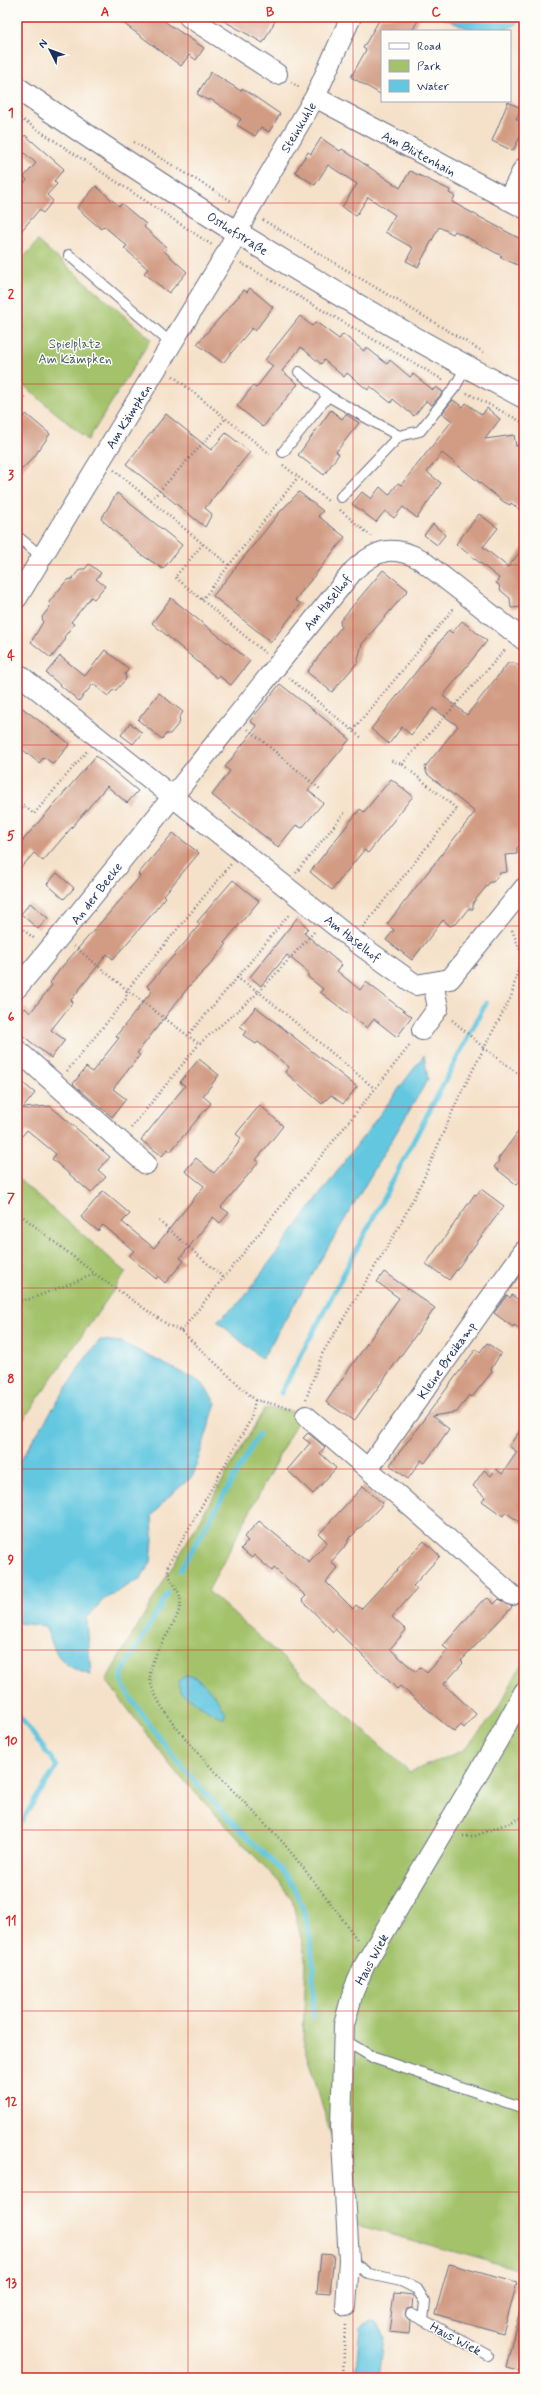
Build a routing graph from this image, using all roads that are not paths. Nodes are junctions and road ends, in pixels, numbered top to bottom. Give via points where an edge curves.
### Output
1 (189, 17) edge
2 (351, 17) edge
3 (277, 74) road end
4 (24, 81) edge
5 (315, 97) junction
6 (524, 168) edge
7 (516, 204) edge
8 (237, 232) junction
9 (69, 255) dead end
10 (173, 345) junction
11 (466, 367) junction
12 (299, 372) dead end
13 (328, 396) junction
14 (524, 397) edge
15 (399, 436) junction
16 (283, 452) dead end
17 (341, 497) dead end
18 (17, 536) edge
19 (41, 556) junction
20 (17, 598) edge
21 (521, 638) edge
22 (17, 673) edge
23 (173, 796) junction
24 (524, 888) edge
25 (433, 982) junction
26 (17, 988) edge
27 (422, 1030) road end
28 (17, 1050) edge
29 (146, 1164) dead end
30 (524, 1251) edge
31 (302, 1410) road end
32 (368, 1469) junction
33 (512, 1595) dead end
34 (524, 1692) edge
35 (344, 2040) junction
36 (524, 2108) edge
37 (349, 2260) junction
38 (346, 2306) road end
39 (411, 2314) dead end
40 (423, 2320) junction
41 (488, 2355) dead end

1 - 3 street
2 - 5 street, Steinkuhle
4 - 8 street, Osthofstraße via 91,139
5 - 7 street, Am Blütenhain
5 - 8 street, Steinkuhle
6 - 7 street
8 - 10 street, Am Kämpken
8 - 11 street, Osthofstraße
9 - 10 lane
10 - 19 street, Am Kämpken
11 - 14 street, Osthofstraße
11 - 15 lane via 455,387 420,431
12 - 13 lane
13 - 15 lane
13 - 16 lane
15 - 17 lane
18 - 19 lane
19 - 20 street, Am Kämpken
21 - 23 street, Am Haselhof via 464,596 420,559 406,552 392,550 366,559 354,570 275,666
22 - 23 street, Am Haselhof
23 - 25 street, Am Haselhof via 353,940 416,985
23 - 26 street, An der Beeke
24 - 25 street, Am Haselhof via 450,979
25 - 27 street via 438,1008
28 - 29 street
30 - 32 street, Kleine Breikamp
31 - 32 street
32 - 33 street
34 - 35 street, Haus Wiek via 371,1954 353,1992 344,2025
35 - 36 lane via 374,2058
35 - 37 street, Haus Wiek via 341,2126
37 - 38 street, Haus Wiek
37 - 40 lane, Haus Wiek via 369,2274 401,2281 417,2289 425,2302
39 - 40 lane, Haus Wiek
40 - 41 lane, Haus Wiek

